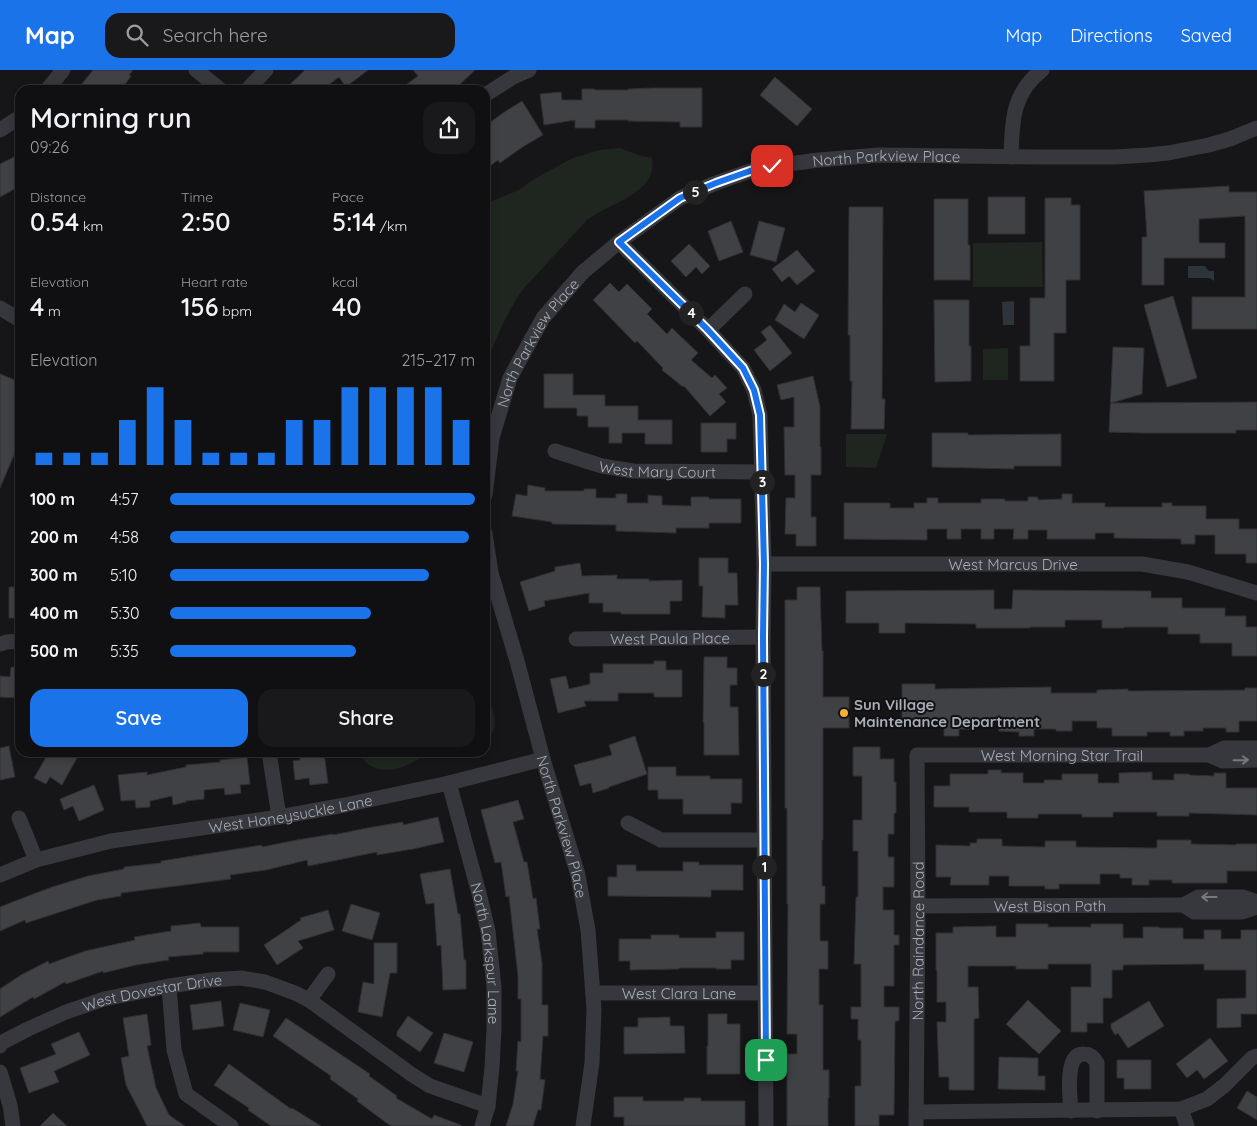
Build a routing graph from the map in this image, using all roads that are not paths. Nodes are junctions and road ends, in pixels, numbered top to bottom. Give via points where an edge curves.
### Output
1 (63, 70) edge
2 (196, 70) edge
3 (266, 70) edge
4 (530, 70) edge
5 (1042, 70) edge
6 (51, 85) edge
7 (215, 85) edge
8 (252, 85) edge
9 (490, 92) edge
10 (15, 120) edge
11 (1257, 128) edge
12 (0, 130) edge
13 (1011, 157) junction
14 (619, 242) junction
15 (745, 294) dead end
16 (0, 308) edge
17 (15, 317) edge
18 (708, 330) junction
19 (490, 432) edge
20 (556, 451) dead end
21 (762, 472) junction
22 (764, 564) junction
23 (490, 566) edge
24 (1257, 592) edge
25 (763, 637) junction
26 (576, 639) dead end
27 (15, 641) edge
28 (0, 644) edge
29 (1257, 748) edge
30 (916, 755) joint
31 (1209, 755) junction
32 (270, 757) edge
33 (543, 759) junction
34 (1257, 760) edge
35 (449, 783) junction
36 (279, 817) junction
37 (18, 818) dead end
38 (628, 823) dead end
39 (764, 840) junction
40 (36, 860) junction
41 (0, 875) edge
42 (1257, 902) edge
43 (1183, 905) junction
44 (918, 906) junction
45 (1257, 906) edge
46 (328, 974) dead end
47 (169, 986) junction
48 (593, 993) junction
49 (765, 993) junction
50 (309, 1000) junction
51 (0, 1046) edge
52 (1257, 1056) edge
53 (0, 1072) edge
54 (488, 1106) junction
55 (1181, 1109) junction
56 (1071, 1111) junction
57 (1097, 1111) junction
58 (916, 1119) edge
59 (13, 1126) edge
60 (231, 1126) edge
61 (482, 1126) edge
62 (583, 1126) edge
63 (766, 1126) edge
64 (1187, 1126) edge

1 - 6 street
2 - 7 street
3 - 8 street
4 - 9 street
5 - 13 street via 1029,82 1017,102 1012,123
10 - 12 street
11 - 13 street, North Parkview Place via 1230,139 1168,153 1114,157
13 - 14 street, North Parkview Place via 879,155 772,166 750,171 680,198
14 - 18 street
14 - 19 street, North Parkview Place via 583,272 543,318 510,378
15 - 18 street
16 - 17 street
18 - 21 street via 743,368 754,390 760,415
20 - 21 street, West Mary Court via 602,466 632,471
21 - 22 street
22 - 24 street, West Marcus Drive via 1142,564 1188,572
22 - 25 street
23 - 33 street, North Parkview Place
25 - 26 street, West Paula Place
25 - 39 street
27 - 28 street
29 - 31 street, West Morning Star Trail via 1224,748
30 - 31 street, West Morning Star Trail
30 - 44 street, North Raindance Road
31 -> 34 street, West Morning Star Trail via 1223,760
32 - 36 street
33 - 35 street, West Honeysuckle Lane
33 - 48 street, North Parkview Place via 578,875 588,930
35 - 36 street, West Honeysuckle Lane
35 - 54 street, North Larkspur Lane via 488,931 494,987 494,1029
36 - 40 street, West Honeysuckle Lane via 111,841
37 - 40 street
38 - 39 street via 661,840
39 - 49 street
40 - 41 street, West Honeysuckle Lane
42 -> 43 street, West Bison Path via 1244,897 1198,897
43 - 44 street, West Bison Path
43 - 45 street, West Bison Path via 1194,912 1242,912
44 - 58 street, North Raindance Road
46 - 50 street
47 - 50 street, West Dovestar Drive via 241,978 265,982
47 - 51 street, West Dovestar Drive via 66,1012 28,1028
47 - 60 street via 174,1050 186,1094
48 - 49 street, West Clara Lane
48 - 62 street, North Parkview Place via 592,1063
49 - 63 street
50 - 54 street, West Dovestar Drive via 430,1086
52 - 55 street via 1207,1099
53 - 59 street
54 - 61 street, North Larkspur Lane
55 - 57 street
55 - 64 street
56 - 57 street
56 - 57 street via 1070,1068 1074,1058 1086,1054 1096,1063
56 - 58 street

